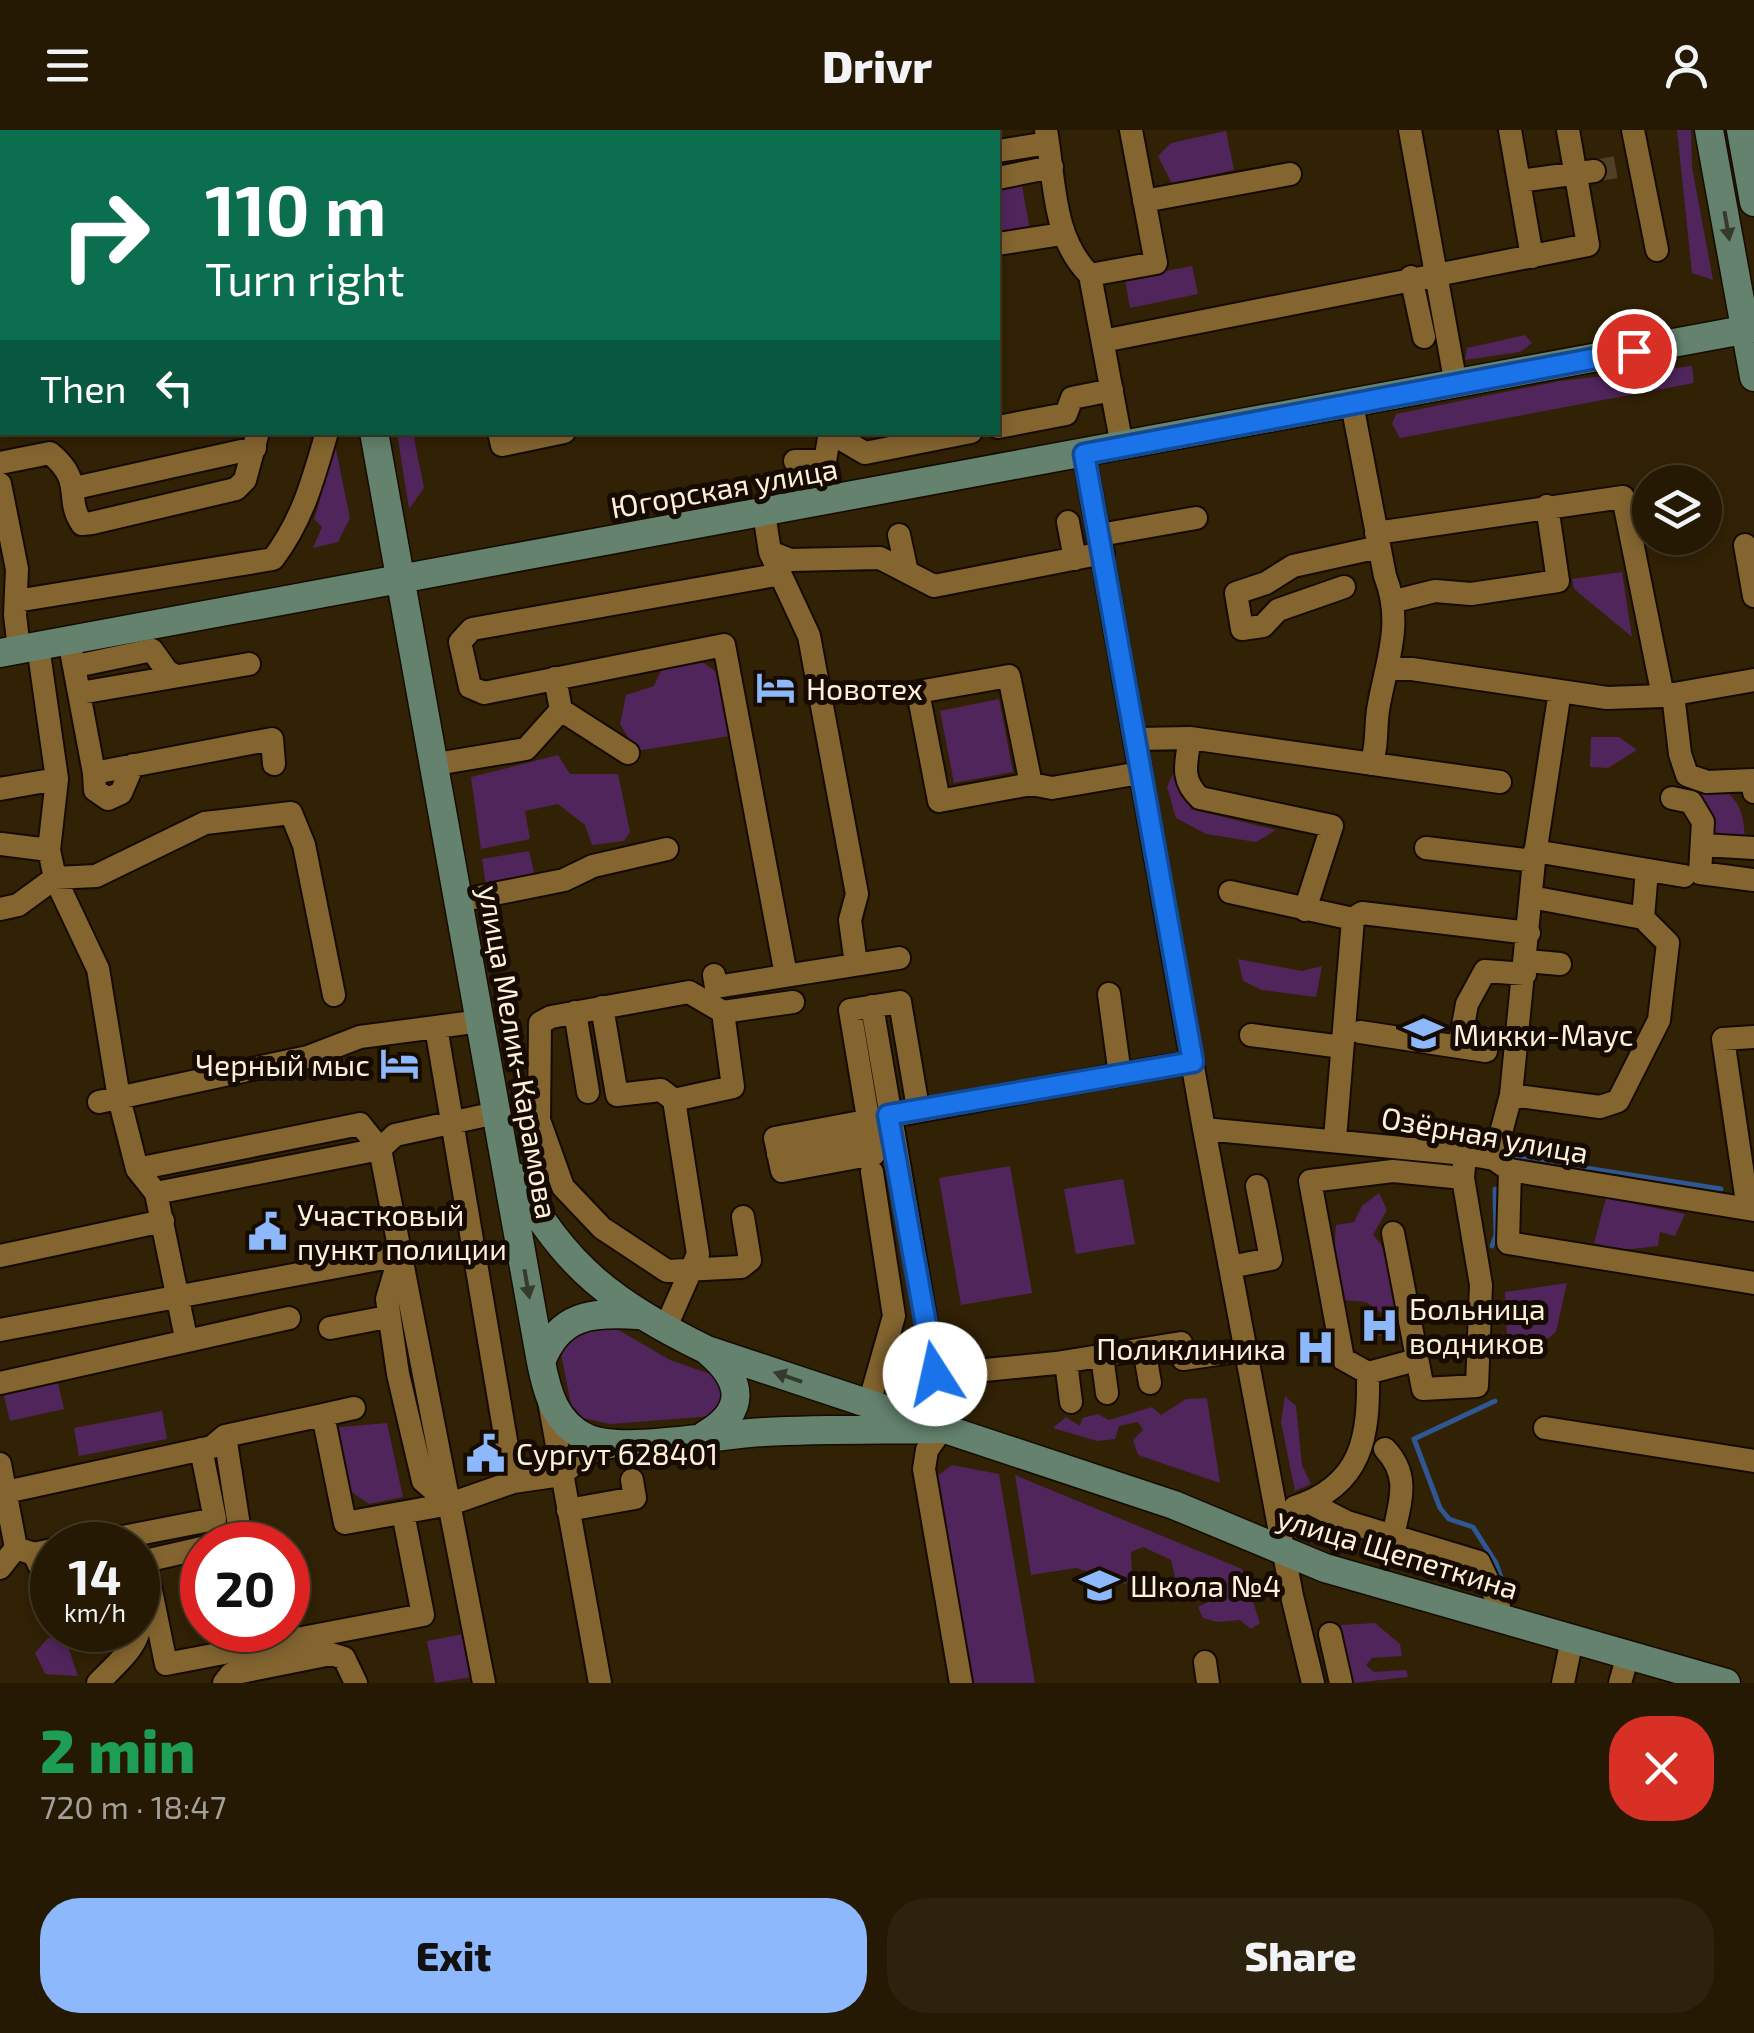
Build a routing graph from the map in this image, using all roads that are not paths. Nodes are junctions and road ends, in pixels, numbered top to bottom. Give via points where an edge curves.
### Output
1 (1131, 130) edge
2 (1410, 130) edge
3 (1510, 130) edge
4 (1568, 130) edge
5 (1634, 130) edge
6 (1709, 130) edge
7 (1741, 130) edge
8 (1047, 136) edge
9 (1000, 150) edge
10 (1585, 172) junction
11 (1053, 173) junction
12 (1290, 174) dead end
13 (1000, 178) edge
14 (1518, 181) junction
15 (1024, 186) dead end
16 (1144, 201) junction
17 (1754, 202) edge
18 (1062, 234) junction
19 (1000, 244) edge
20 (1657, 250) dead end
21 (1532, 257) junction
22 (1090, 275) junction
23 (1411, 278) junction
24 (1438, 278) junction
25 (1750, 329) edge
26 (1424, 338) dead end
27 (1104, 341) junction
28 (1754, 377) edge
29 (1456, 385) junction
30 (1112, 390) junction
31 (1352, 404) junction
32 (1000, 428) edge
33 (325, 435) edge
34 (375, 435) edge
35 (500, 435) edge
36 (550, 435) edge
37 (830, 435) edge
38 (834, 435) edge
39 (956, 435) edge
40 (256, 440) edge
41 (1122, 446) junction
42 (1084, 454) junction
43 (794, 461) dead end
44 (825, 461) junction
45 (0, 462) edge
46 (0, 484) edge
47 (75, 488) junction
48 (832, 501) junction
49 (1547, 506) junction
50 (764, 513) junction
51 (1196, 518) dead end
52 (1068, 522) dead end
53 (899, 535) dead end
54 (1378, 540) junction
55 (1102, 544) junction
56 (1745, 545) dead end
57 (1074, 559) junction
58 (774, 560) junction
59 (907, 572) junction
60 (401, 578) junction
61 (1344, 587) dead end
62 (1754, 596) edge
63 (16, 601) junction
64 (1395, 601) junction
65 (19, 649) edge
66 (73, 653) junction
67 (655, 659) junction
68 (249, 664) dead end
69 (1388, 670) junction
70 (176, 676) junction
71 (554, 678) junction
72 (1754, 680) edge
73 (625, 684) dead end
74 (1560, 691) junction
75 (80, 693) junction
76 (1668, 695) junction
77 (561, 710) junction
78 (1190, 738) junction
79 (1136, 739) junction
80 (628, 753) dead end
81 (274, 764) dead end
82 (436, 764) junction
83 (1371, 764) junction
84 (1140, 773) junction
85 (58, 779) junction
86 (1500, 782) dead end
87 (1031, 784) junction
88 (0, 790) edge
89 (1754, 792) edge
90 (1672, 798) dead end
91 (1, 844) edge
92 (652, 845) dead end
93 (1703, 845) junction
94 (1426, 848) dead end
95 (1754, 848) edge
96 (49, 850) junction
97 (1535, 856) junction
98 (1647, 870) junction
99 (1684, 876) dead end
100 (55, 878) junction
101 (1754, 880) edge
102 (1230, 892) dead end
103 (1531, 897) junction
104 (459, 901) junction
105 (0, 908) edge
106 (1305, 910) junction
107 (1643, 918) junction
108 (1353, 919) junction
109 (1528, 933) junction
110 (899, 958) dead end
111 (868, 959) junction
112 (1560, 964) dead end
113 (1526, 967) junction
114 (714, 975) dead end
115 (786, 976) junction
116 (1108, 994) dead end
117 (334, 995) dead end
118 (794, 1002) dead end
119 (602, 1007) junction
120 (575, 1012) junction
121 (723, 1012) junction
122 (481, 1021) junction
123 (436, 1027) junction
124 (1250, 1036) dead end
125 (1754, 1037) edge
126 (1351, 1040) junction
127 (1459, 1048) junction
128 (1486, 1052) dead end
129 (1193, 1062) junction
130 (1120, 1074) junction
131 (588, 1092) dead end
132 (1512, 1095) junction
133 (109, 1100) junction
134 (674, 1100) junction
135 (918, 1108) junction
136 (496, 1113) junction
137 (452, 1122) junction
138 (880, 1127) junction
139 (1204, 1129) junction
140 (1336, 1139) junction
141 (380, 1148) junction
142 (504, 1153) junction
143 (778, 1154) dead end
144 (1466, 1154) junction
145 (1502, 1164) junction
146 (137, 1169) junction
147 (872, 1172) dead end
148 (1463, 1178) junction
149 (1257, 1186) dead end
150 (156, 1194) junction
151 (1751, 1210) edge
152 (743, 1216) dead end
153 (163, 1221) junction
154 (1393, 1233) dead end
155 (400, 1255) junction
156 (0, 1256) edge
157 (1230, 1266) junction
158 (691, 1270) junction
159 (1754, 1283) edge
160 (176, 1294) junction
161 (388, 1316) junction
162 (289, 1318) dead end
163 (652, 1322) junction
164 (330, 1328) dead end
165 (0, 1330) edge
166 (186, 1338) junction
167 (1144, 1349) junction
168 (706, 1350) junction
169 (1246, 1350) junction
170 (1102, 1356) junction
171 (1416, 1360) junction
172 (541, 1362) junction
173 (1066, 1362) junction
174 (1368, 1372) junction
175 (0, 1382) edge
176 (1150, 1383) dead end
177 (1107, 1393) dead end
178 (548, 1396) junction
179 (1071, 1402) dead end
180 (868, 1404) junction
181 (354, 1408) dead end
182 (323, 1415) junction
183 (1545, 1428) dead end
184 (942, 1429) junction
185 (225, 1436) junction
186 (704, 1436) junction
187 (621, 1445) junction
188 (201, 1449) junction
189 (1384, 1449) dead end
190 (1754, 1461) edge
191 (0, 1464) edge
192 (561, 1474) junction
193 (632, 1480) dead end
194 (513, 1482) junction
195 (6, 1492) junction
196 (1308, 1502) junction
197 (450, 1504) junction
198 (568, 1510) junction
199 (1276, 1510) junction
200 (403, 1513) junction
201 (239, 1522) edge
202 (160, 1533) edge
203 (1393, 1536) junction
204 (30, 1543) edge
205 (30, 1553) edge
206 (180, 1553) edge
207 (1286, 1555) junction
208 (0, 1568) edge
209 (1497, 1618) junction
210 (310, 1630) edge
211 (1330, 1634) dead end
212 (1572, 1639) junction
213 (126, 1652) edge
214 (208, 1652) edge
215 (1628, 1656) junction
216 (228, 1678) edge
217 (1686, 1678) edge
218 (98, 1683) edge
219 (356, 1683) edge
220 (484, 1683) edge
221 (600, 1683) edge
222 (961, 1683) edge
223 (1313, 1683) edge
224 (1341, 1683) edge
225 (1563, 1683) edge
226 (1620, 1683) edge
227 (1726, 1683) edge

1 - 16 street
2 - 24 street
3 - 14 street
4 - 10 street
5 - 20 street via 1630,164
6 -> 25 main road
7 - 17 main road
8 - 9 street
8 - 11 street
10 - 14 street
10 - 21 street via 1588,245
11 - 13 street
11 - 15 street
11 - 18 street
12 - 16 street
14 - 21 street
16 - 22 street via 1156,263
18 - 19 street
18 - 22 street via 1069,255
21 - 24 street
22 - 27 street
23 - 24 street
23 - 26 street
23 - 27 street
24 - 29 street
25 - 28 main road
25 - 29 main road, Югорская улица
27 - 30 street
29 - 31 main road, Югорская улица
30 - 32 street via 1072,398 1066,414
30 - 41 street
31 - 41 main road, Югорская улица
31 - 54 street
33 - 63 street via 308,500 273,559
34 - 60 main road, улица Мелик-Карамова
35 - 36 street via 502,445
37 - 44 street
38 - 39 street via 865,453
40 - 47 street
40 - 47 street via 236,489 82,524
41 - 42 main road, Югорская улица
42 - 48 main road, Югорская улица
42 - 55 street
43 - 44 street
44 - 48 street
45 - 47 street via 50,453 66,466
46 - 63 street via 17,569
48 - 50 main road, Югорская улица
49 - 54 street
49 - 64 street via 1558,581
49 - 76 street via 1623,497
50 - 58 street
50 - 60 main road, Югорская улица
51 - 55 street
52 - 57 street
53 - 59 street
54 - 61 street via 1293,566 1236,594 1242,628 1263,626 1278,610
54 - 64 street
55 - 57 street
55 - 79 street
56 - 62 street
57 - 59 street via 934,586
58 - 59 street via 880,558
58 - 71 street via 770,576 472,629 460,642 470,687 484,692
58 - 111 street via 809,636 856,894 850,920
60 - 66 main road, Югорская улица
60 - 82 main road, улица Мелик-Карамова
63 - 65 street
64 - 69 street
65 - 66 main road, Югорская улица
65 - 85 street
66 - 70 street via 152,650
66 - 75 street
67 - 71 street
67 - 73 street
67 - 115 street via 724,646
68 - 70 street
69 - 74 street
69 - 83 street
70 - 75 street
71 - 77 street
72 - 76 street
74 - 76 street via 1608,698
74 - 97 street
75 - 81 street via 94,773 272,739
76 - 89 street via 1688,774 1707,782 1753,780
77 - 80 street
77 - 82 street via 526,749
78 - 79 street
78 - 83 street
78 - 106 street via 1184,772 1200,798 1332,826
79 - 84 street
82 - 104 main road, улица Мелик-Карамова
83 - 86 street
84 - 87 street via 1052,788
84 - 129 street
85 - 88 street
85 - 96 street
87 - 87 street via 1009,676 918,692 938,801
90 - 93 street via 1698,811
91 - 96 street
92 - 104 street via 564,880
93 - 95 street
93 - 101 street via 1700,873
94 - 97 street
96 - 100 street
97 - 98 street
97 - 103 street
98 - 99 street
98 - 107 street
100 - 105 street via 18,905
100 - 117 street via 96,876 205,823 291,813 304,845
100 - 133 street via 98,970
102 - 106 street
103 - 107 street
103 - 109 street
104 - 122 main road, улица Мелик-Карамова
106 - 108 street
107 - 132 street via 1668,944 1659,1020 1618,1101 1600,1107
108 - 109 street via 1362,913
108 - 126 street
109 - 113 street
110 - 111 street
111 - 115 street
112 - 113 street
113 - 127 street via 1485,971 1467,1004
113 - 132 street
114 - 115 street via 716,987 739,977
116 - 130 street
118 - 121 street
119 - 120 street
119 - 121 street via 689,992
119 - 134 street via 616,1096 661,1090
120 - 131 street
120 - 158 street via 540,1023 539,1120 550,1159 563,1187 602,1228 667,1270
121 - 134 street via 734,1087
122 - 123 street
122 - 136 main road, улица Мелик-Карамова
123 - 133 street via 360,1038 308,1058
123 - 137 street
124 - 126 street
125 - 151 street via 1723,1039
126 - 127 street
126 - 140 street via 1348,1095
127 - 128 street
129 - 130 street
129 - 139 street
130 - 135 street
132 - 145 street via 1501,1118
133 - 146 street
134 - 158 street via 698,1254
135 - 138 street
135 - 138 street via 900,1002 872,1006
136 - 137 street
136 - 142 main road, улица Мелик-Карамова
137 - 141 street via 395,1135
137 - 194 street
138 - 143 street
138 - 173 street via 935,1374
139 - 140 street, Озёрная улица
139 - 157 street
140 - 144 street, Озёрная улица
141 - 146 street via 360,1124
141 - 150 street
141 - 155 street
142 - 163 main road, улица Щепеткина via 568,1257
142 -> 172 main road, улица Мелик-Карамова
144 - 145 street, Озёрная улица
144 - 148 street
145 - 151 street, Озёрная улица
145 - 159 street via 1508,1243
146 - 150 street
147 - 180 street via 894,1316
148 - 171 street via 1481,1285 1477,1386 1423,1389
148 - 174 street via 1393,1172 1310,1182 1343,1359
149 - 157 street via 1270,1259
150 - 153 street
152 - 158 street via 750,1260 741,1268
153 - 156 street
153 - 160 street
154 - 171 street
155 - 160 street
155 - 161 street
155 - 197 street
157 - 169 street
158 - 163 street
160 - 165 street
160 - 166 street
161 - 164 street
161 - 197 street via 423,1481
162 - 166 street
163 - 168 main road, улица Щепеткина
163 - 172 main road via 604,1313 573,1319 555,1334
166 - 175 street
167 - 169 street via 1181,1344 1185,1369
167 - 170 street
167 - 176 street
180 -> 168 main road, улица Щепеткина
168 - 186 main road via 732,1379 736,1398 733,1413
169 - 199 street
170 - 173 street
170 - 177 street
171 - 174 street
172 - 178 main road, улица Мелик-Карамова
173 - 179 street
174 - 196 street via 1360,1456
178 - 187 main road, улица Щепеткина via 578,1433
178 - 192 street, улица Мелик-Карамова
180 - 184 main road, улица Щепеткина
181 - 182 street
182 - 185 street
182 - 200 street via 345,1523
183 - 190 street
184 - 186 main road, улица Щепеткина via 834,1441
184 - 207 main road, улица Щепеткина via 1174,1505
184 - 222 street via 924,1469
185 - 188 street
185 - 201 street
186 - 187 main road, улица Щепеткина
187 - 192 street via 586,1454
188 - 195 street
188 - 202 street via 214,1520
189 - 203 street via 1404,1485
191 - 195 street
192 - 194 street
192 - 198 street, улица Мелик-Карамова
193 - 198 street via 635,1498
194 - 197 street
195 - 204 street
196 - 199 street
196 - 203 street via 1328,1516
197 - 200 street
197 - 220 street
198 - 221 street, улица Мелик-Карамова
199 - 207 street
200 - 210 street via 423,1614
203 - 209 street via 1479,1562 1499,1604
205 - 208 street
206 - 214 street via 145,1562 166,1664
207 - 209 main road, улица Щепеткина
207 - 223 street
209 - 212 main road, улица Щепеткина
211 - 224 street
212 - 215 main road, улица Щепеткина
212 - 225 street
213 - 218 street
215 - 217 main road, улица Щепеткина
215 - 226 street
216 - 219 street via 331,1654 344,1658
217 - 227 main road, улица Щепеткина

